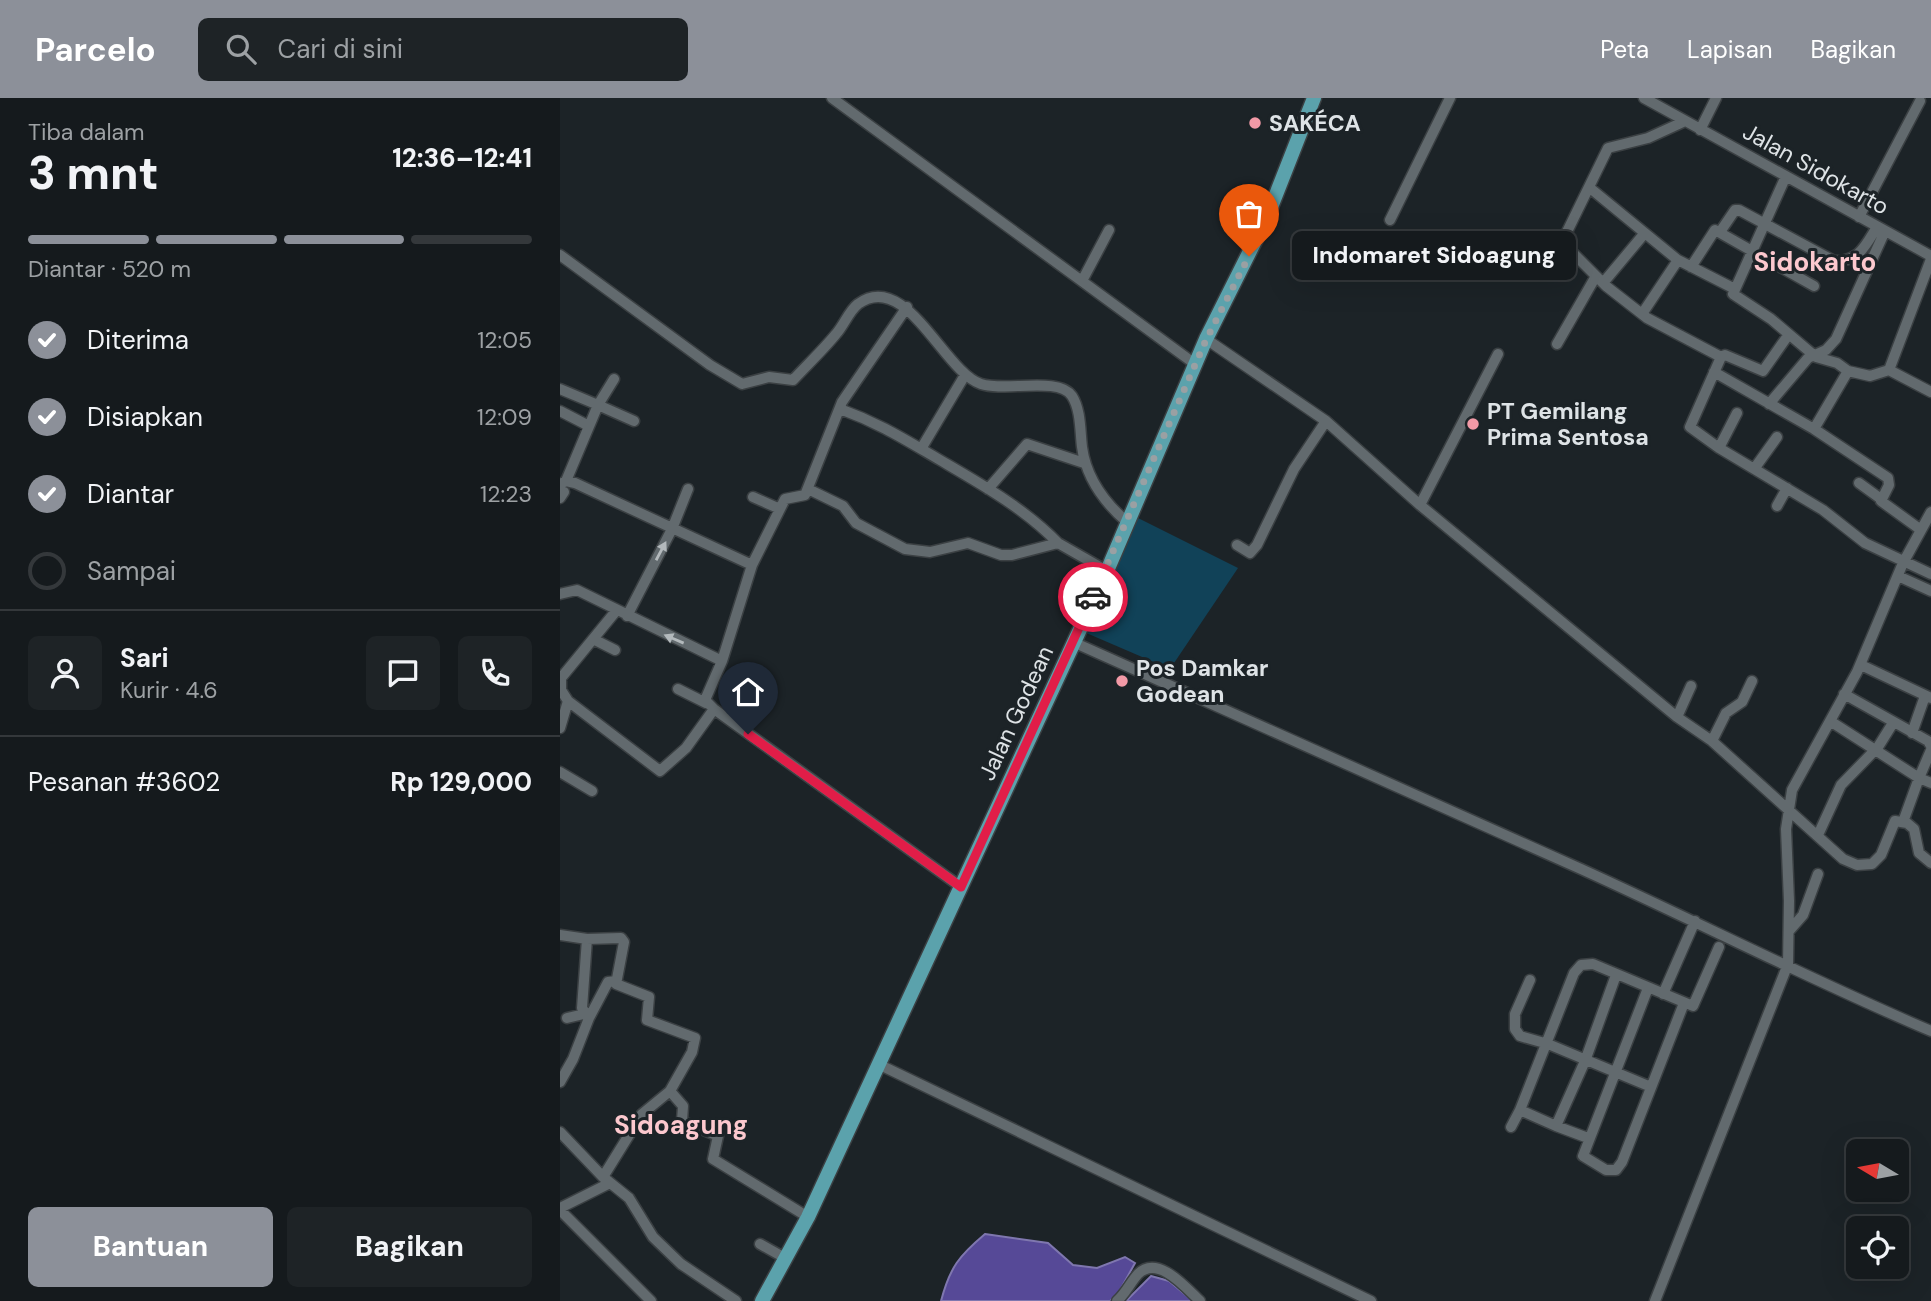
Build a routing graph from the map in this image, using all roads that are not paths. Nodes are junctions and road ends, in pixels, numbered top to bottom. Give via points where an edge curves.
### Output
1 (832, 98) edge
2 (1314, 98) edge
3 (1450, 98) edge
4 (1644, 98) edge
5 (1716, 98) edge
6 (1920, 102) dead end
7 (1683, 122) junction
8 (1700, 130) junction
9 (1786, 176) junction
10 (1590, 188) junction
11 (1859, 217) junction
12 (1390, 220) dead end
13 (1763, 224) junction
14 (1881, 229) junction
15 (1109, 230) dead end
16 (1720, 232) junction
17 (1644, 234) junction
18 (1931, 241) edge
19 (1750, 251) junction
20 (560, 256) edge
21 (1929, 256) edge
22 (1679, 261) junction
23 (1691, 267) junction
24 (1600, 279) junction
25 (1082, 281) junction
26 (1814, 286) dead end
27 (1733, 288) junction
28 (907, 307) junction
29 (1642, 314) junction
30 (1789, 334) junction
31 (1206, 340) junction
32 (1557, 344) dead end
33 (1498, 354) dead end
34 (1721, 357) junction
35 (1816, 357) junction
36 (1195, 365) junction
37 (1889, 370) junction
38 (1848, 371) junction
39 (1714, 372) junction
40 (965, 375) junction
41 (614, 379) dead end
42 (560, 389) edge
43 (1931, 392) edge
44 (1769, 404) junction
45 (598, 405) junction
46 (840, 409) junction
47 (560, 411) edge
48 (1737, 413) dead end
49 (635, 421) dead end
50 (1326, 421) junction
51 (589, 426) junction
52 (1814, 429) junction
53 (1777, 437) dead end
54 (1719, 448) junction
55 (921, 449) junction
56 (1084, 463) junction
57 (1754, 469) junction
58 (1859, 483) dead end
59 (563, 488) edge
60 (1787, 488) junction
61 (688, 489) dead end
62 (808, 489) junction
63 (988, 489) junction
64 (752, 497) dead end
65 (1881, 499) junction
66 (1420, 505) junction
67 (1777, 506) dead end
68 (780, 509) junction
69 (1931, 512) edge
70 (1127, 523) junction
71 (672, 529) junction
72 (1921, 530) junction
73 (1058, 543) junction
74 (1237, 545) dead end
75 (1903, 563) junction
76 (752, 565) junction
77 (1107, 571) junction
78 (1931, 574) edge
79 (1898, 576) junction
80 (1931, 591) edge
81 (560, 594) edge
82 (622, 613) junction
83 (593, 639) junction
84 (1073, 642) junction
85 (614, 650) dead end
86 (722, 661) junction
87 (1861, 665) junction
88 (1752, 681) dead end
89 (1691, 686) dead end
90 (678, 689) dead end
91 (1844, 694) junction
92 (1928, 697) edge
93 (568, 701) junction
94 (710, 706) junction
95 (1677, 717) junction
96 (1830, 721) junction
97 (1893, 723) junction
98 (560, 728) edge
99 (1912, 733) junction
100 (1712, 741) junction
101 (1931, 748) edge
102 (1875, 751) junction
103 (560, 772) edge
104 (1919, 778) junction
105 (1931, 783) edge
106 (592, 791) dead end
107 (1788, 806) junction
108 (1903, 822) junction
109 (1818, 835) junction
110 (1931, 863) edge
111 (1818, 874) dead end
112 (961, 887) junction
113 (1695, 921) junction
114 (1790, 931) junction
115 (560, 935) edge
116 (587, 939) junction
117 (1719, 947) dead end
118 (1788, 964) junction
119 (1616, 975) junction
120 (1530, 980) dead end
121 (616, 981) junction
122 (1648, 988) junction
123 (1663, 993) junction
124 (1684, 1003) junction
125 (586, 1016) junction
126 (567, 1018) dead end
127 (1931, 1031) edge
128 (1548, 1044) junction
129 (1585, 1060) junction
130 (878, 1064) junction
131 (1615, 1072) junction
132 (560, 1082) edge
133 (1651, 1087) junction
134 (670, 1091) junction
135 (1520, 1110) junction
136 (1556, 1126) junction
137 (1511, 1127) dead end
138 (560, 1132) edge
139 (1588, 1138) junction
140 (607, 1180) junction
141 (561, 1212) edge
142 (808, 1217) junction
143 (760, 1244) dead end
144 (785, 1258) junction
145 (651, 1301) edge
146 (736, 1301) edge
147 (762, 1301) edge
148 (1117, 1301) edge
149 (1200, 1301) edge
150 (1371, 1301) edge
151 (1656, 1301) edge

1 - 25 street
2 - 31 main road, Jalan Godean via 1268,215
3 - 12 street
4 - 7 street, Jalan Sidokarto
5 - 8 street
6 - 11 street
7 - 8 street, Jalan Sidokarto
7 - 10 street via 1648,138 1608,148
8 - 9 street, Jalan Sidokarto
9 - 11 street, Jalan Sidokarto
9 - 13 street
10 - 17 street
10 - 24 street via 1562,242
11 - 14 street, Jalan Sidokarto
13 - 14 street via 1834,261 1849,262
13 - 16 street via 1735,210
13 - 19 street
14 - 21 street, Jalan Sidokarto
14 - 35 street via 1836,339
15 - 25 street
16 - 19 street
16 - 23 street via 1712,233
17 - 22 street
17 - 24 street
18 - 21 street
19 - 26 street
19 - 27 street
20 - 28 street via 710,365 745,384 769,377 793,380 860,302 888,299
21 - 37 street
22 - 23 street
22 - 29 street
23 - 27 street
24 - 29 street
24 - 32 street
25 - 36 street
27 - 30 street via 1734,296
28 - 40 street
28 - 46 street
29 - 34 street
30 - 34 street via 1763,371
30 - 35 street
31 - 36 main road, Jalan Godean
31 - 50 street
33 - 66 street
34 - 39 street
35 - 38 street
35 - 44 street via 1808,358
36 - 70 main road, Jalan Godean
37 - 38 street via 1874,377
37 - 43 street
38 - 52 street
39 - 44 street
39 - 54 street via 1690,427
40 - 55 street
40 - 56 street via 994,386 1053,384 1064,388 1077,407
41 - 45 street
42 - 45 street
44 - 52 street
45 - 49 street
45 - 51 street
46 - 55 street via 888,427
46 - 62 street
47 - 51 street
48 - 54 street
50 - 66 street
50 - 74 street via 1294,469 1257,545 1250,552
51 - 59 street
52 - 65 street via 1888,478
53 - 57 street
54 - 57 street
55 - 63 street
56 - 63 street via 1027,444
56 - 70 street via 1108,505
57 - 60 street
58 - 65 street
59 - 71 street
60 - 67 street
60 - 75 street via 1865,543
61 - 71 street
62 - 68 street via 803,498 786,498
62 - 73 street via 843,506 856,523 905,549 930,552 968,543 1012,555
63 - 73 street
64 - 68 street
65 - 72 street
66 - 95 street
68 - 76 street
69 - 72 street
70 - 77 main road, Jalan Godean
71 - 76 street
82 -> 71 street
72 - 75 street
73 - 77 street
75 - 78 street
75 - 79 street
76 - 86 street
77 - 84 main road, Jalan Godean
79 - 80 street
79 - 87 street
81 - 82 street via 577,590
82 - 83 street
86 -> 82 street
83 - 85 street
83 - 93 street via 561,678
84 - 112 main road, Jalan Godean
84 - 113 street
86 - 94 street
87 - 91 street
87 - 92 street
88 - 100 street via 1742,702 1726,713
89 - 95 street
90 - 94 street
91 - 96 street
91 - 97 street
92 - 99 street
93 - 94 street via 660,771 686,748
93 - 98 street
94 - 112 street
95 - 100 street
96 - 102 street
96 - 107 street via 1792,790
97 - 99 street
97 - 102 street
99 - 101 street
100 - 107 street
101 - 104 street
102 - 104 street
102 - 109 street via 1841,785
103 - 106 street
104 - 105 street
104 - 108 street
107 - 109 street
107 - 114 street
108 - 109 street via 1895,821 1881,855 1872,864 1857,865 1843,859
108 - 110 street via 1914,829 1919,853
111 - 114 street via 1803,915
112 - 130 main road, Jalan Godean
113 - 118 street
113 - 123 street
114 - 118 street
115 - 116 street
116 - 121 street via 618,937 624,942
116 - 125 street
117 - 124 street via 1693,1006
118 - 127 street via 1834,990
118 - 151 street
119 - 122 street
119 - 128 street via 1593,964 1581,965 1574,972
119 - 129 street
120 - 128 street via 1515,1014 1515,1029 1520,1036
121 - 125 street via 608,982
121 - 134 street via 618,986 649,997 646,1020 695,1038
122 - 123 street
122 - 131 street
123 - 124 street
124 - 133 street
125 - 126 street
125 - 132 street via 573,1059
128 - 129 street
128 - 135 street
129 - 131 street
129 - 136 street
130 - 142 main road, Jalan Godean
130 - 150 street
131 - 133 street
131 - 139 street
133 - 139 street via 1616,1170 1606,1170 1583,1156
134 - 140 street via 642,1114
134 - 142 street via 683,1106 682,1121 718,1136 713,1159
135 - 136 street
135 - 137 street
136 - 139 street
138 - 140 street
140 - 141 street
140 - 146 street via 629,1198 653,1237 681,1264
141 - 145 street
142 - 144 main road, Jalan Godean
143 - 144 street
144 - 147 main road, Jalan Godean
148 - 149 street via 1140,1272 1152,1268 1162,1269

